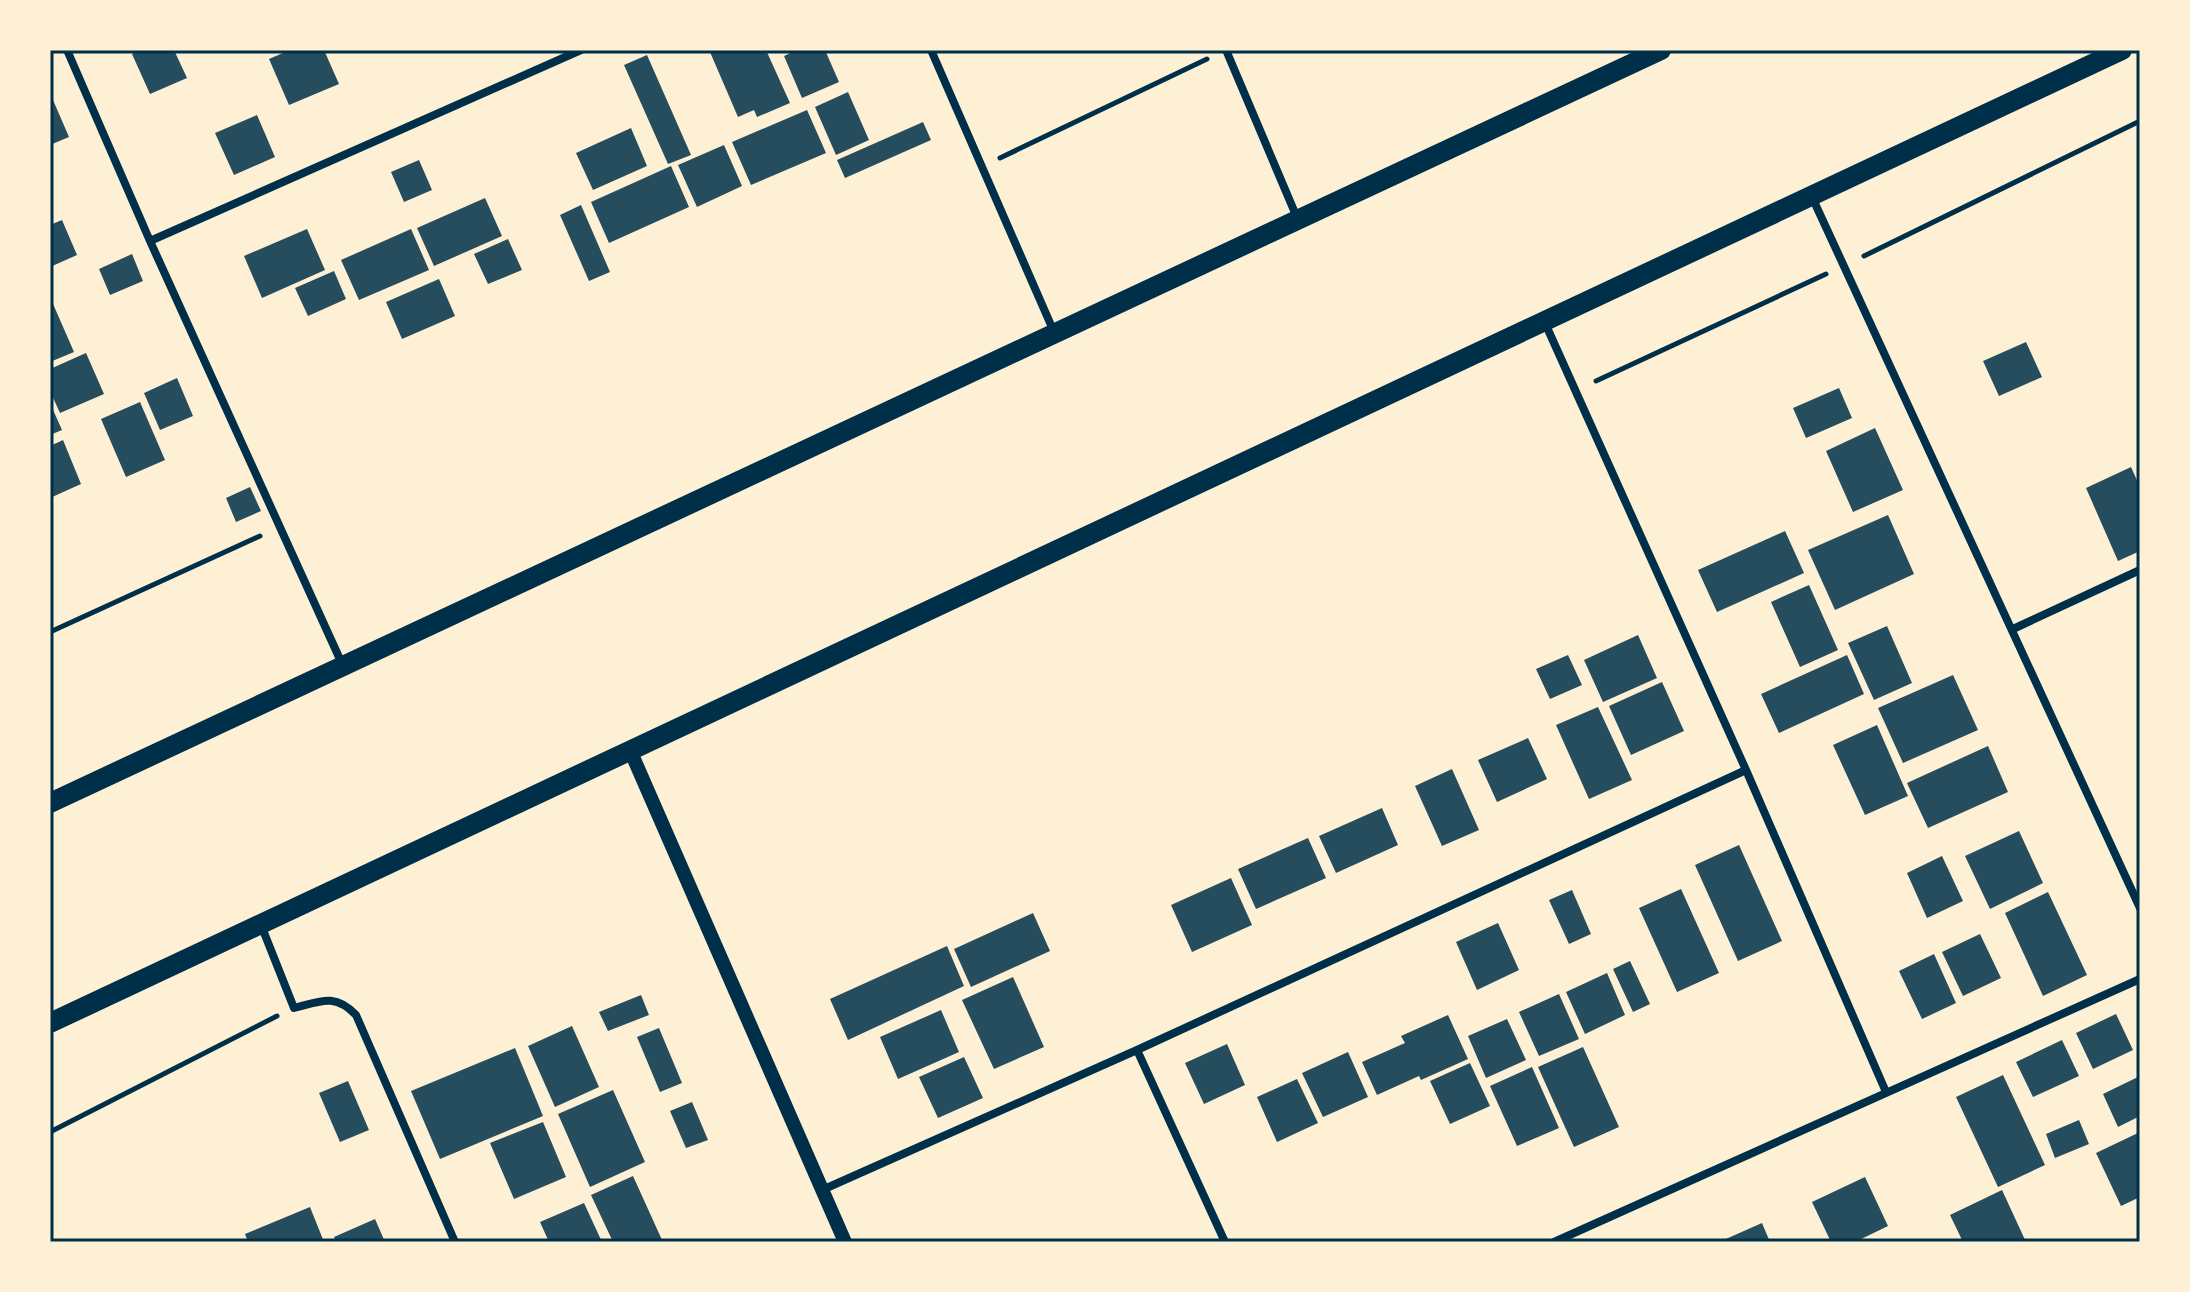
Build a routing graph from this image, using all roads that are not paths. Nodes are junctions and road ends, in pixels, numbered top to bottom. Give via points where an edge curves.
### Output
1 (67, 50) edge
2 (581, 50) edge
3 (931, 50) edge
4 (1226, 50) edge
5 (1661, 50) edge
6 (2122, 50) edge
7 (1812, 197) junction
8 (1298, 220) junction
9 (150, 241) junction
10 (1544, 322) junction
11 (1055, 334) junction
12 (2140, 570) edge
13 (2013, 629) junction
14 (343, 666) junction
15 (630, 750) junction
16 (1746, 770) junction
17 (50, 803) edge
18 (2140, 908) edge
19 (261, 924) junction
20 (2140, 979) edge
21 (50, 1023) edge
22 (1137, 1050) junction
23 (1886, 1092) junction
24 (822, 1191) junction
25 (455, 1242) edge
26 (845, 1242) edge
27 (1225, 1242) edge
28 (1554, 1242) edge

1 - 9 street
2 - 9 street
3 - 11 street
4 - 8 street
5 - 8 main road
6 - 7 main road
7 - 10 main road
7 - 13 street
8 - 11 main road
9 - 14 street
10 - 15 main road
10 - 16 street
11 - 14 main road
12 - 13 street
13 - 18 street
14 - 17 main road
15 - 19 main road
15 - 24 street
16 - 22 street
16 - 23 street
19 - 21 main road
19 - 25 street via 294,1008 328,999 345,1003 356,1015
20 - 23 street
22 - 24 street
22 - 27 street
23 - 28 street
24 - 26 street

